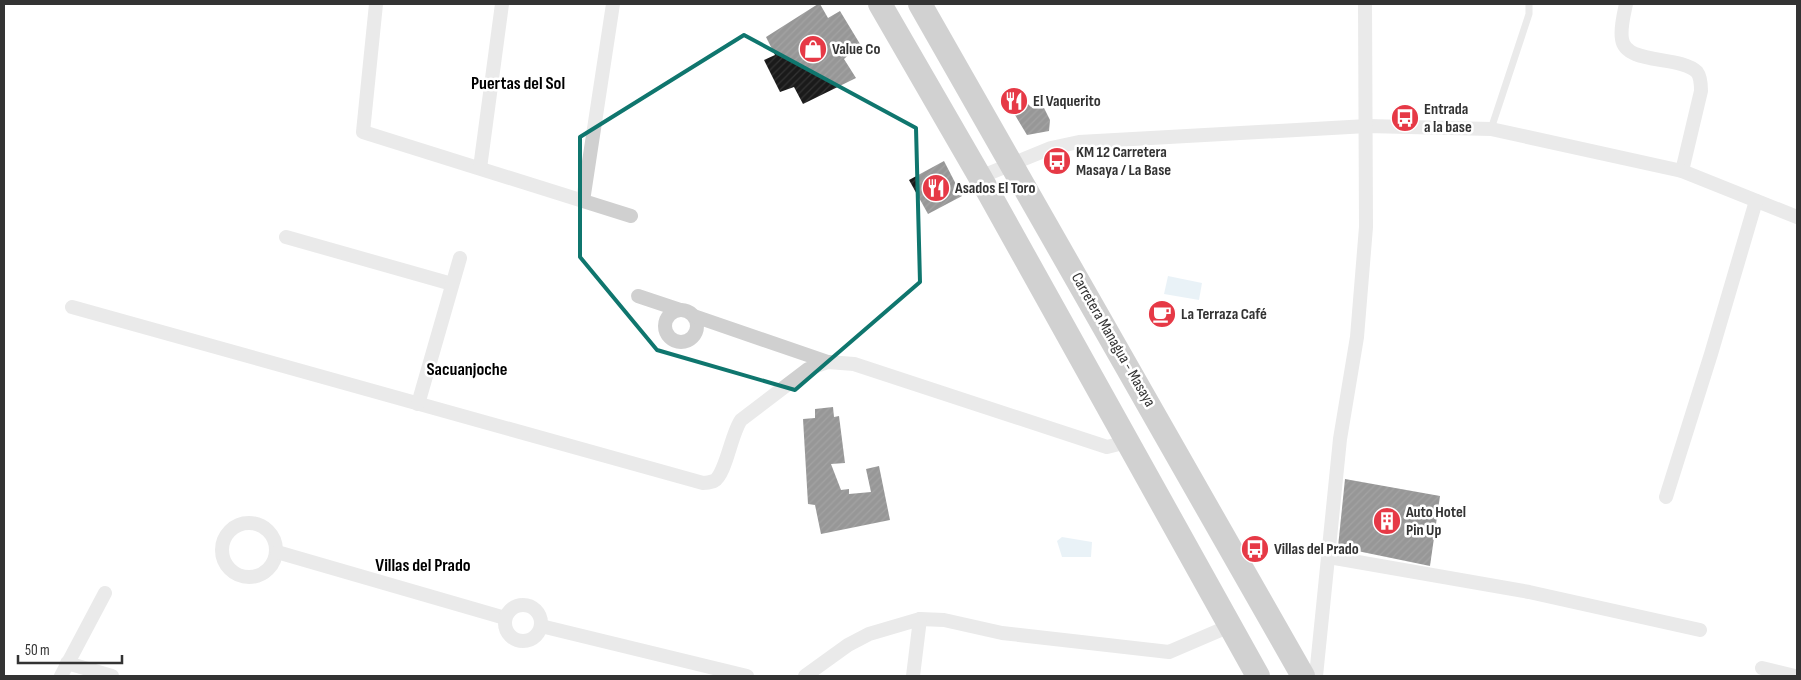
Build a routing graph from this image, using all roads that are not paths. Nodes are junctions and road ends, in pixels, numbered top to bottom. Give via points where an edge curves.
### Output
1 (376, 4) edge
2 (502, 4) edge
3 (612, 4) edge
4 (880, 4) edge
5 (920, 4) edge
6 (1365, 4) edge
7 (1529, 4) edge
8 (1626, 4) edge
9 (1367, 126) junction
10 (1491, 129) junction
11 (1012, 162) junction
12 (480, 168) junction
13 (1682, 171) junction
14 (980, 177) junction
15 (583, 200) junction
16 (1756, 202) junction
17 (631, 216) dead end
18 (1797, 217) edge
19 (286, 237) dead end
20 (460, 258) dead end
21 (452, 284) junction
22 (638, 296) dead end
23 (72, 307) dead end
24 (680, 310) junction
25 (694, 316) junction
26 (828, 362) junction
27 (418, 404) junction
28 (1127, 442) junction
29 (1666, 497) dead end
30 (277, 552) junction
31 (1329, 557) junction
32 (105, 593) dead end
33 (505, 618) junction
34 (920, 619) junction
35 (1232, 625) junction
36 (541, 626) junction
37 (1700, 630) dead end
38 (1762, 668) dead end
39 (64, 670) edge
40 (112, 676) edge
41 (747, 676) edge
42 (805, 676) edge
43 (913, 676) edge
44 (1258, 676) edge
45 (1303, 676) edge
46 (1316, 676) edge
47 (1795, 676) edge

1 - 12 street via 363,132
2 - 12 street
3 - 15 street
4 - 14 highway
5 - 11 highway, Carretera Managua - Masaya
6 - 9 street
7 - 10 lane via 1529,14
8 - 13 street via 1622,39 1626,49 1637,55 1680,64 1697,72 1700,79 1701,91
9 - 10 street
9 - 11 street via 1079,142
9 - 31 street via 1366,227 1358,328 1340,439
10 - 13 street
11 - 14 street
11 - 45 highway, Carretera Managua - Masaya
12 - 15 street
13 - 16 street
14 - 28 highway
15 - 17 street
16 - 18 street
16 - 29 street
19 - 21 street
20 - 21 street
21 - 27 street
22 - 24 street
23 - 27 street
24 - 25 street
24 - 25 street via 671,314 666,323 667,332 674,340 685,341 694,336 697,326
25 - 26 street
26 - 27 street via 808,369 741,420 734,430 723,470 715,480 703,483
26 - 28 street via 854,364 1107,447
28 - 35 highway
30 - 30 street via 272,534 256,524 237,525 229,531 222,547 222,556 231,571 247,578 264,574 275,561
30 - 33 street
31 - 37 street via 1529,592
31 - 46 street
32 - 39 street
33 - 36 street via 518,605 530,606 540,614
33 - 36 street via 506,630 519,641 536,637
34 - 35 street via 944,620 1002,633 1169,652
34 - 42 street via 868,634
34 - 43 street
35 - 44 highway
36 - 41 street
38 - 47 street
39 - 40 street

